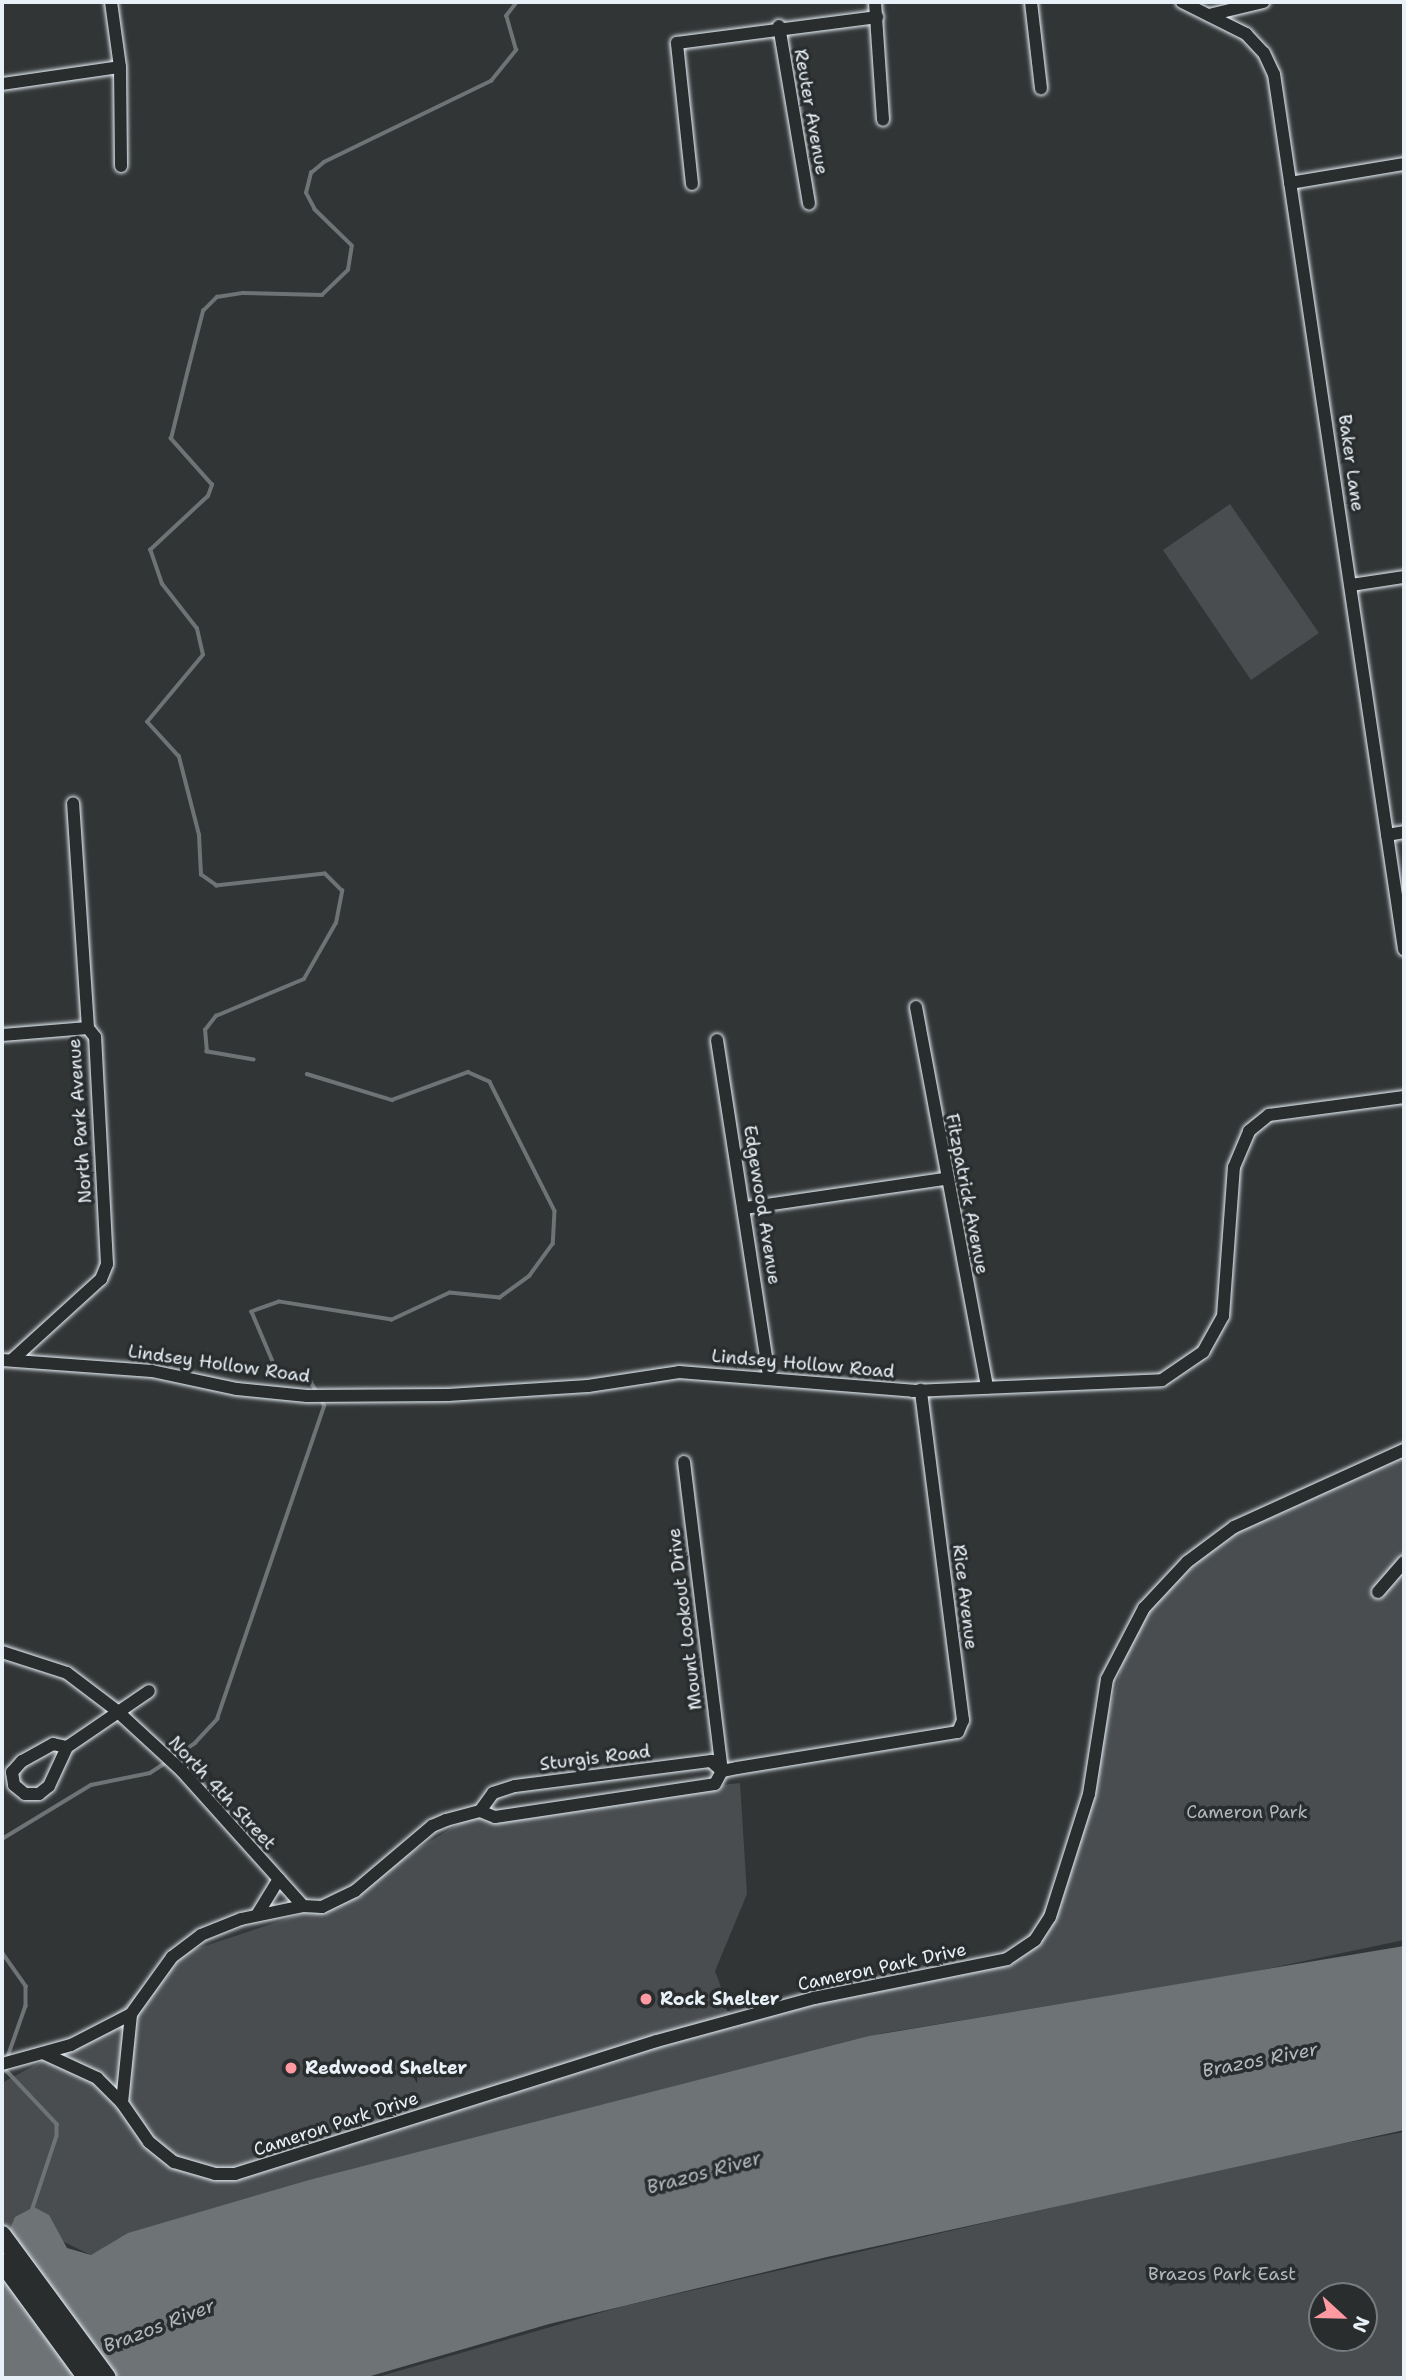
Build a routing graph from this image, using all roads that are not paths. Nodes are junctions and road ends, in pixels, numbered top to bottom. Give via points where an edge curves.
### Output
1 (111, 2) edge
2 (875, 2) edge
3 (1031, 2) edge
4 (1182, 2) edge
5 (1263, 2) edge
6 (1208, 8) edge
7 (877, 17) junction
8 (779, 26) junction
9 (120, 67) junction
10 (2, 84) edge
11 (1041, 88) dead end
12 (883, 120) dead end
13 (1404, 164) edge
14 (121, 166) dead end
15 (1290, 183) junction
16 (692, 184) dead end
17 (809, 203) dead end
18 (1404, 576) edge
19 (1351, 585) junction
20 (72, 803) dead end
21 (1404, 832) edge
22 (1387, 835) junction
23 (1404, 949) edge
24 (916, 1007) dead end
25 (88, 1028) junction
26 (2, 1035) edge
27 (717, 1040) dead end
28 (1404, 1097) edge
29 (945, 1179) junction
30 (745, 1208) junction
31 (7, 1360) edge
32 (769, 1377) junction
33 (987, 1387) junction
34 (921, 1390) junction
35 (1404, 1450) edge
36 (684, 1462) dead end
37 (1404, 1562) edge
38 (1378, 1592) dead end
39 (2, 1651) edge
40 (149, 1691) dead end
41 (117, 1711) junction
42 (884, 1745) joint
43 (67, 1747) junction
44 (722, 1771) junction
45 (480, 1811) junction
46 (279, 1879) junction
47 (303, 1906) junction
48 (257, 1915) junction
49 (131, 2014) junction
50 (43, 2053) junction
51 (2, 2064) edge
52 (122, 2103) junction
53 (2, 2235) edge
54 (2, 2262) edge
55 (87, 2378) edge
56 (107, 2378) edge

1 - 9 street
2 - 7 street
3 - 11 street
4 - 6 street, Baker Lane
5 - 6 street
6 - 15 street, Baker Lane via 1246,34 1270,65
7 - 8 street
7 - 12 street
8 - 16 street via 677,43
8 - 17 street, Reuter Avenue
9 - 10 street
9 - 14 street
13 - 15 street
15 - 19 street, Baker Lane
18 - 19 street
19 - 22 street, Baker Lane
20 - 25 street, North Park Avenue
21 - 22 street
22 - 23 street, Baker Lane
24 - 29 street, Fitzpatrick Avenue
25 - 26 street
25 - 31 street, North Park Avenue via 95,1037 106,1271
27 - 30 street, Edgewood Avenue
28 - 33 street, Lindsey Hollow Road via 1269,1115 1248,1131 1234,1167 1223,1316 1212,1340 1192,1363 1162,1380
29 - 30 street
29 - 33 street, Fitzpatrick Avenue
30 - 32 street, Edgewood Avenue
31 - 32 street, Lindsey Hollow Road via 152,1371 237,1389 307,1396 448,1395 588,1386 679,1372
32 - 34 street, Lindsey Hollow Road
33 - 34 street, Lindsey Hollow Road
34 - 42 street, Rice Avenue via 963,1720 952,1736
35 - 52 street, Cameron Park Drive via 1234,1527 1187,1562 1144,1608 1107,1679 1089,1794 1050,1917 1035,1940 1017,1954 992,1964 814,1998 657,2041 235,2174 215,2174 174,2162 149,2142
36 - 44 street, Mount Lookout Drive
37 - 38 street
39 - 41 street, North 4th Street via 68,1674
40 - 41 street
41 - 43 street
41 - 46 street, North 4th Street via 182,1771
42 - 44 street, Sturgis Road
43 - 43 street via 53,1744 22,1761 12,1772 14,1785 25,1794 39,1794 49,1786
44 - 45 street, Sturgis Road via 715,1784 495,1817
44 - 45 street, Sturgis Road via 711,1761 516,1786 493,1793
45 - 47 street, Sturgis Road via 432,1826 355,1891 322,1907
46 - 47 street, North 4th Street
46 - 48 street
47 - 48 street, Sturgis Road
48 - 49 street, Sturgis Road via 201,1935 173,1956
49 - 50 street, Sturgis Road via 71,2045
49 - 52 street
50 - 51 street, Sturgis Road
50 - 52 street, Cameron Park Drive via 97,2078
53 - 56 main road
54 - 55 main road

